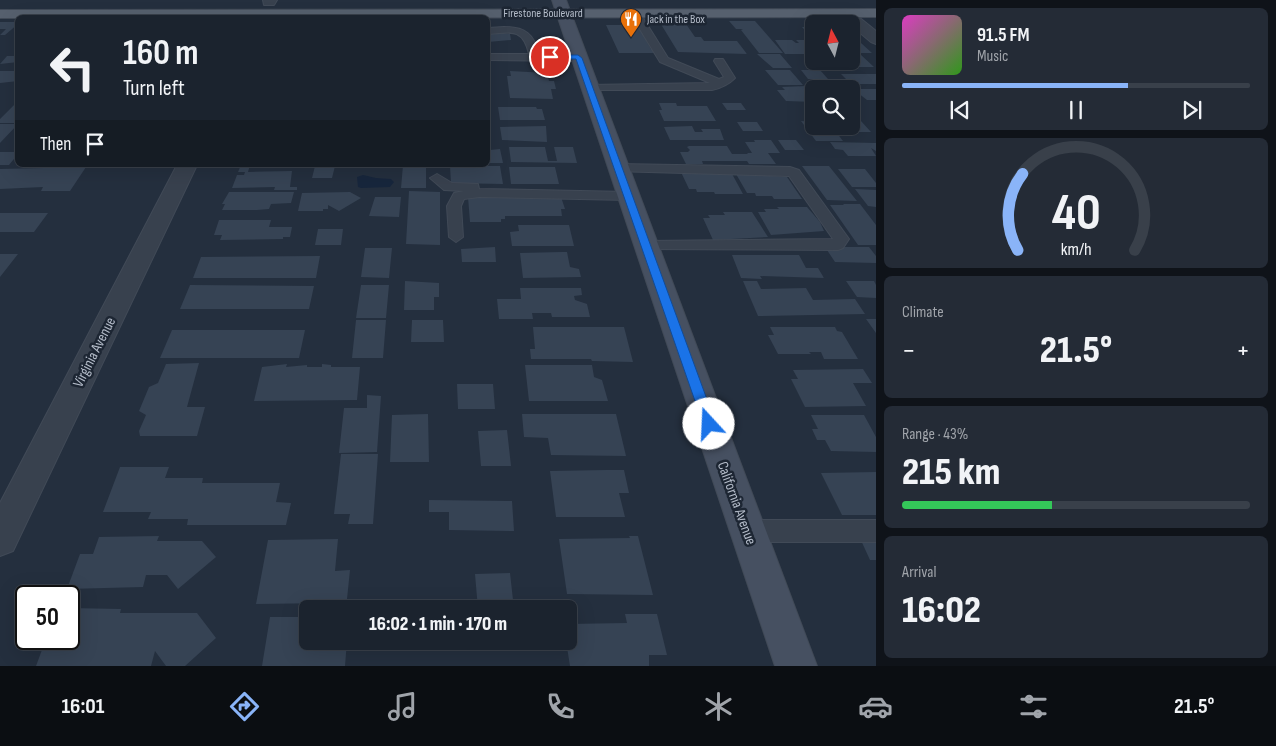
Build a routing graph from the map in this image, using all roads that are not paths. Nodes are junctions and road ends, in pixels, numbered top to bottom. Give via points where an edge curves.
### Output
1 (832, 1) edge
2 (0, 2) edge
3 (876, 2) edge
4 (561, 5) edge
5 (266, 8) edge
6 (635, 13) junction
7 (845, 13) junction
8 (876, 13) edge
9 (0, 14) edge
10 (427, 15) edge
11 (490, 30) edge
12 (876, 39) edge
13 (490, 57) edge
14 (535, 57) junction
15 (578, 58) junction
16 (719, 61) dead end
17 (722, 84) junction
18 (589, 88) junction
19 (187, 167) edge
20 (437, 178) dead end
21 (624, 184) junction
22 (456, 237) dead end
23 (646, 246) junction
24 (876, 530) edge
25 (747, 531) junction
26 (0, 539) edge
27 (796, 666) edge

1 - 3 main road, Firestone Boulevard
1 - 4 main road, Firestone Boulevard
2 - 5 main road, Firestone Boulevard
4 - 5 main road, Firestone Boulevard
4 - 6 main road, Firestone Boulevard
4 - 10 main road, Firestone Boulevard
4 - 15 main road, California Avenue
5 - 9 main road, Firestone Boulevard
5 - 10 main road, Firestone Boulevard
6 - 7 main road, Firestone Boulevard
6 - 17 lane via 664,60
7 - 8 main road, Firestone Boulevard
7 - 12 street
11 - 14 lane via 526,34
13 - 14 lane
14 - 15 lane
15 - 18 main road, California Avenue
16 - 17 lane via 730,78
17 - 18 lane
18 - 21 main road, California Avenue
19 - 26 street, Virginia Avenue
20 - 21 lane via 449,187
21 - 22 lane via 459,196 454,206
21 - 23 main road, California Avenue
21 - 23 lane via 785,170 794,174 841,239 838,245
23 - 25 main road, California Avenue
24 - 25 lane
25 - 27 main road, California Avenue

